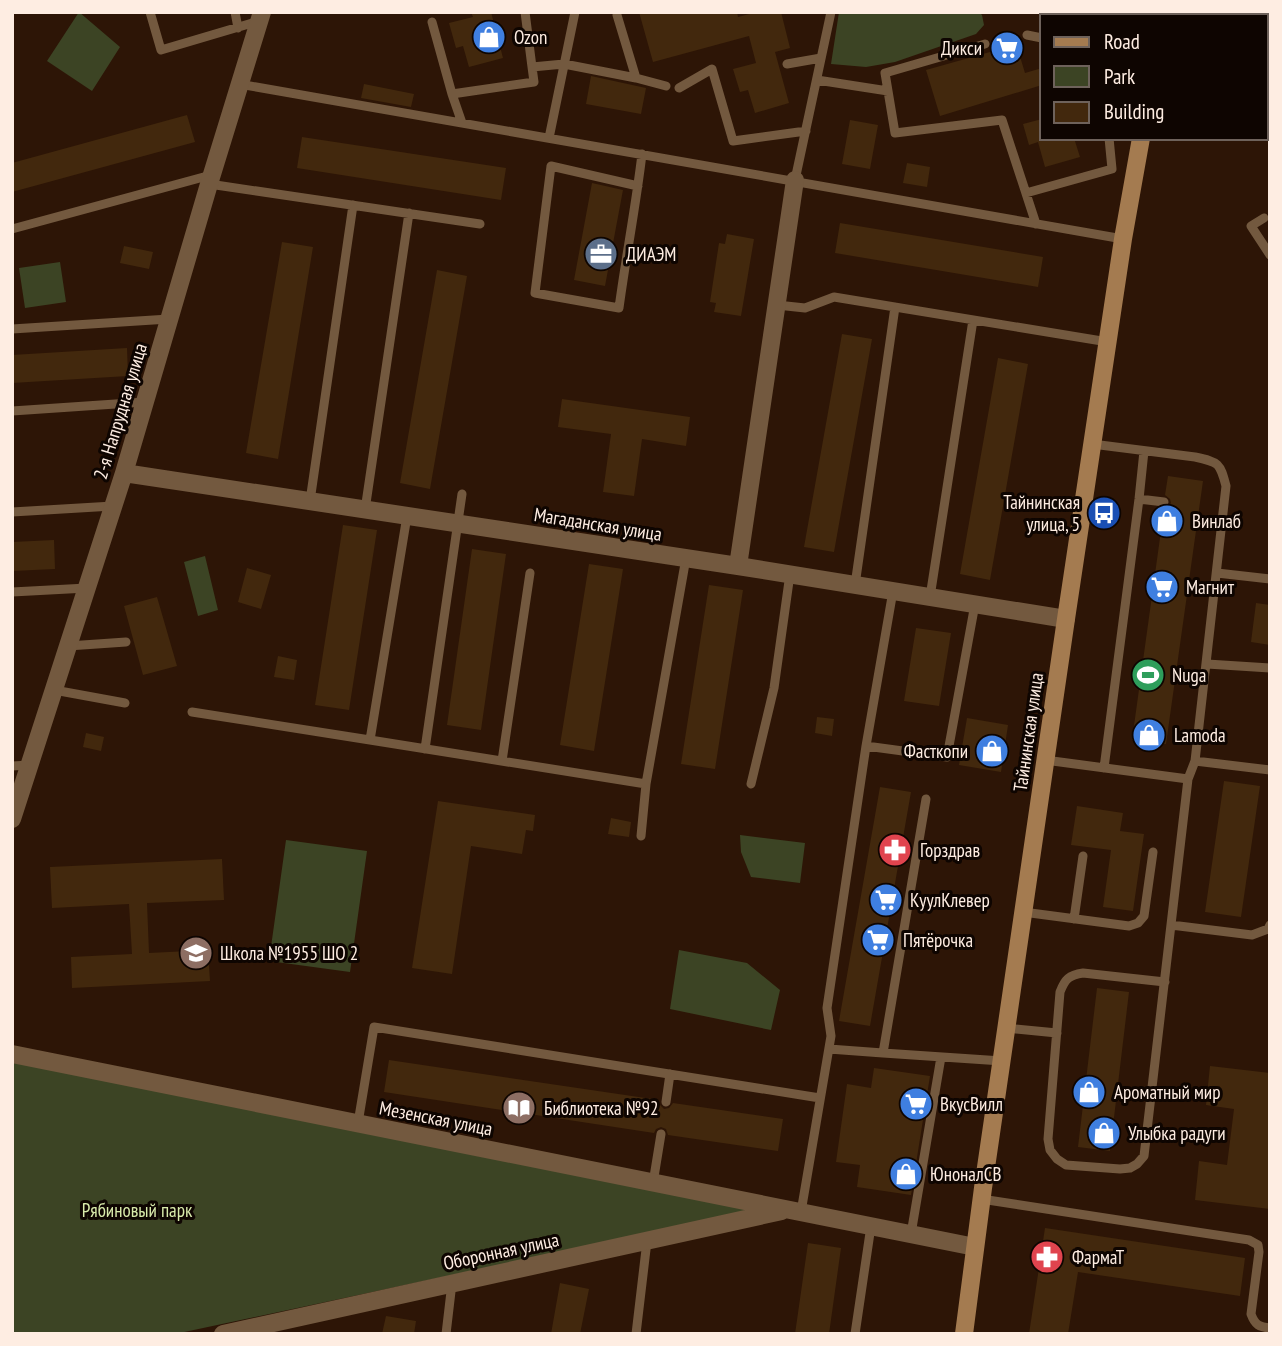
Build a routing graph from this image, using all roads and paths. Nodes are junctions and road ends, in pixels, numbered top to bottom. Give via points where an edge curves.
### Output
1 (150, 12) edge
2 (235, 12) edge
3 (525, 12) edge
4 (575, 12) edge
5 (829, 13) edge
6 (617, 15) dead end
7 (260, 17) edge
8 (432, 22) dead end
9 (238, 27) junction
10 (1027, 35) dead end
11 (1040, 38) edge
12 (985, 44) dead end
13 (821, 58) junction
14 (564, 64) junction
15 (787, 64) dead end
16 (532, 66) junction
17 (636, 78) junction
18 (817, 80) junction
19 (239, 84) junction
20 (666, 86) dead end
21 (679, 88) dead end
22 (888, 90) junction
23 (452, 94) junction
24 (462, 123) junction
25 (806, 131) junction
26 (549, 138) junction
27 (1109, 140) edge
28 (1141, 140) edge
29 (642, 154) junction
30 (210, 179) junction
31 (795, 180) junction
32 (638, 186) junction
33 (1026, 193) junction
34 (353, 205) junction
35 (409, 213) junction
36 (1264, 218) dead end
37 (480, 224) dead end
38 (1035, 224) junction
39 (12, 229) edge
40 (1123, 239) junction
41 (1270, 255) edge
42 (776, 305) junction
43 (895, 307) junction
44 (169, 319) junction
45 (973, 320) junction
46 (12, 329) edge
47 (1108, 342) junction
48 (145, 402) junction
49 (12, 411) edge
50 (1092, 444) junction
51 (1144, 451) junction
52 (124, 473) junction
53 (461, 494) dead end
54 (1139, 499) junction
55 (310, 501) junction
56 (1164, 502) dead end
57 (113, 506) junction
58 (365, 510) junction
59 (12, 512) edge
60 (407, 516) junction
61 (458, 524) junction
62 (686, 558) junction
63 (737, 566) junction
64 (530, 573) dead end
65 (1217, 573) junction
66 (790, 574) junction
67 (1270, 579) edge
68 (855, 585) junction
69 (87, 588) junction
70 (893, 591) junction
71 (12, 592) edge
72 (930, 597) junction
73 (975, 604) junction
74 (1066, 619) junction
75 (126, 642) dead end
76 (68, 646) junction
77 (1207, 664) junction
78 (1270, 668) edge
79 (54, 690) junction
80 (125, 703) dead end
81 (192, 712) dead end
82 (370, 740) junction
83 (866, 746) junction
84 (425, 748) junction
85 (1045, 760) junction
86 (502, 761) junction
87 (1195, 761) junction
88 (21, 766) edge
89 (1104, 768) junction
90 (1270, 770) edge
91 (1188, 779) junction
92 (646, 784) junction
93 (751, 784) dead end
94 (926, 799) dead end
95 (12, 819) edge
96 (641, 836) dead end
97 (1153, 852) dead end
98 (1083, 856) dead end
99 (1023, 912) junction
100 (1074, 919) junction
101 (1171, 925) junction
102 (1270, 925) edge
103 (1165, 982) junction
104 (1006, 1028) junction
105 (1057, 1033) junction
106 (829, 1049) junction
107 (883, 1052) junction
108 (12, 1054) edge
109 (941, 1057) junction
110 (1002, 1061) junction
111 (670, 1074) junction
112 (820, 1098) junction
113 (666, 1101) dead end
114 (358, 1124) junction
115 (661, 1134) dead end
116 (653, 1182) junction
117 (981, 1199) junction
118 (795, 1211) junction
119 (871, 1226) junction
120 (911, 1234) junction
121 (646, 1241) junction
122 (975, 1247) junction
123 (452, 1283) junction
124 (278, 1328) edge
125 (1270, 1328) edge
126 (223, 1334) edge
127 (446, 1334) edge
128 (636, 1334) edge
129 (855, 1334) edge
130 (964, 1334) edge

1 - 9 lane via 161,50
2 - 9 lane
3 - 16 lane
4 - 14 lane
5 - 13 lane
6 - 17 lane
7 - 9 lane
7 - 19 street, 2-я Напрудная улица
8 - 23 lane
10 - 11 lane
12 - 22 lane via 885,73
13 - 15 lane
13 - 18 lane
14 - 16 lane
14 - 17 lane
14 - 26 lane
16 - 23 lane via 534,82
17 - 20 lane
18 - 22 lane
18 - 25 lane
19 - 24 lane
19 - 30 street, 2-я Напрудная улица
21 - 25 lane via 712,69 733,141
22 - 33 lane via 895,133 1002,120
23 - 24 lane
24 - 26 lane
25 - 31 lane
26 - 29 lane
27 - 33 lane via 1112,169
28 - 40 main road, Тайнинская улица
29 - 31 lane
29 - 32 lane
30 - 34 lane
30 - 39 lane
30 - 44 street, 2-я Напрудная улица
31 - 38 lane
31 - 42 street
32 - 32 lane via 620,308 535,293 551,166
33 - 38 lane
34 - 35 lane
34 - 55 lane
35 - 37 lane
35 - 58 lane
36 - 41 lane via 1251,226
38 - 40 lane
40 - 47 main road, Тайнинская улица
42 - 43 lane via 805,308 834,297
42 - 63 street
43 - 45 lane
43 - 68 lane
44 - 46 lane
44 - 48 street, 2-я Напрудная улица
45 - 47 lane
45 - 72 lane
47 - 50 main road, Тайнинская улица
48 - 49 lane
48 - 52 street, 2-я Напрудная улица
50 - 51 lane
50 - 74 main road, Тайнинская улица
51 - 54 lane
51 - 65 lane via 1195,457 1222,469 1226,486
52 - 55 street, Магаданская улица
52 - 57 street, 2-я Напрудная улица
53 - 61 lane
54 - 56 lane
54 - 89 lane
55 - 58 street, Магаданская улица
57 - 59 lane
57 - 69 street, 2-я Напрудная улица
58 - 60 street, Магаданская улица
60 - 61 street, Магаданская улица
60 - 82 lane
61 - 62 street, Магаданская улица
61 - 84 lane
62 - 63 street, Магаданская улица
62 - 92 lane
63 - 66 street, Магаданская улица
64 - 86 lane
65 - 67 lane
65 - 77 lane
66 - 68 street, Магаданская улица
66 - 93 lane via 774,688
68 - 70 street, Магаданская улица
69 - 71 lane
69 - 76 street, 2-я Напрудная улица
70 - 72 street, Магаданская улица
70 - 83 lane
72 - 73 street, Магаданская улица
73 - 74 street, Магаданская улица
73 - 83 lane via 947,757
74 - 85 main road, Тайнинская улица
75 - 76 lane
76 - 79 street, 2-я Напрудная улица
77 - 78 lane
77 - 87 lane
79 - 80 lane
79 - 88 street, 2-я Напрудная улица
81 - 82 lane
82 - 84 lane
83 - 106 lane via 827,1008
84 - 86 lane
85 - 89 lane
85 - 99 main road, Тайнинская улица
86 - 92 lane
87 - 90 lane
87 - 91 lane
88 - 95 street, 2-я Напрудная улица
89 - 91 lane
91 - 101 lane
92 - 96 lane
94 - 107 lane
97 - 100 lane via 1144,916 1138,923 1129,926
98 - 100 lane
99 - 100 lane
99 - 104 main road, Тайнинская улица
101 - 102 lane via 1252,935
101 - 103 lane
103 - 105 lane via 1070,975 1060,992
103 - 105 lane via 1144,1156 1130,1168 1066,1165 1050,1150
104 - 105 lane
104 - 110 main road, Тайнинская улица
106 - 107 lane
106 - 112 lane
107 - 109 lane
108 - 114 street, Мезенская улица
109 - 110 lane
109 - 120 lane
110 - 117 main road, Тайнинская улица
111 - 112 lane
111 - 113 lane
111 - 114 lane via 374,1027
112 - 118 lane
114 - 116 street, Мезенская улица
115 - 116 lane
116 - 118 street, Мезенская улица
117 - 122 main road, Тайнинская улица
117 - 125 lane via 1249,1240 1258,1245 1259,1252 1251,1314 1260,1327
118 - 119 street, Мезенская улица
118 - 121 street, Оборонная улица
119 - 120 street, Мезенская улица
119 - 129 lane
120 - 122 street, Мезенская улица
121 - 123 street, Оборонная улица
121 - 128 lane
122 - 130 main road, Тайнинская улица
123 - 124 street, Оборонная улица
123 - 127 lane
124 - 126 street, Оборонная улица

